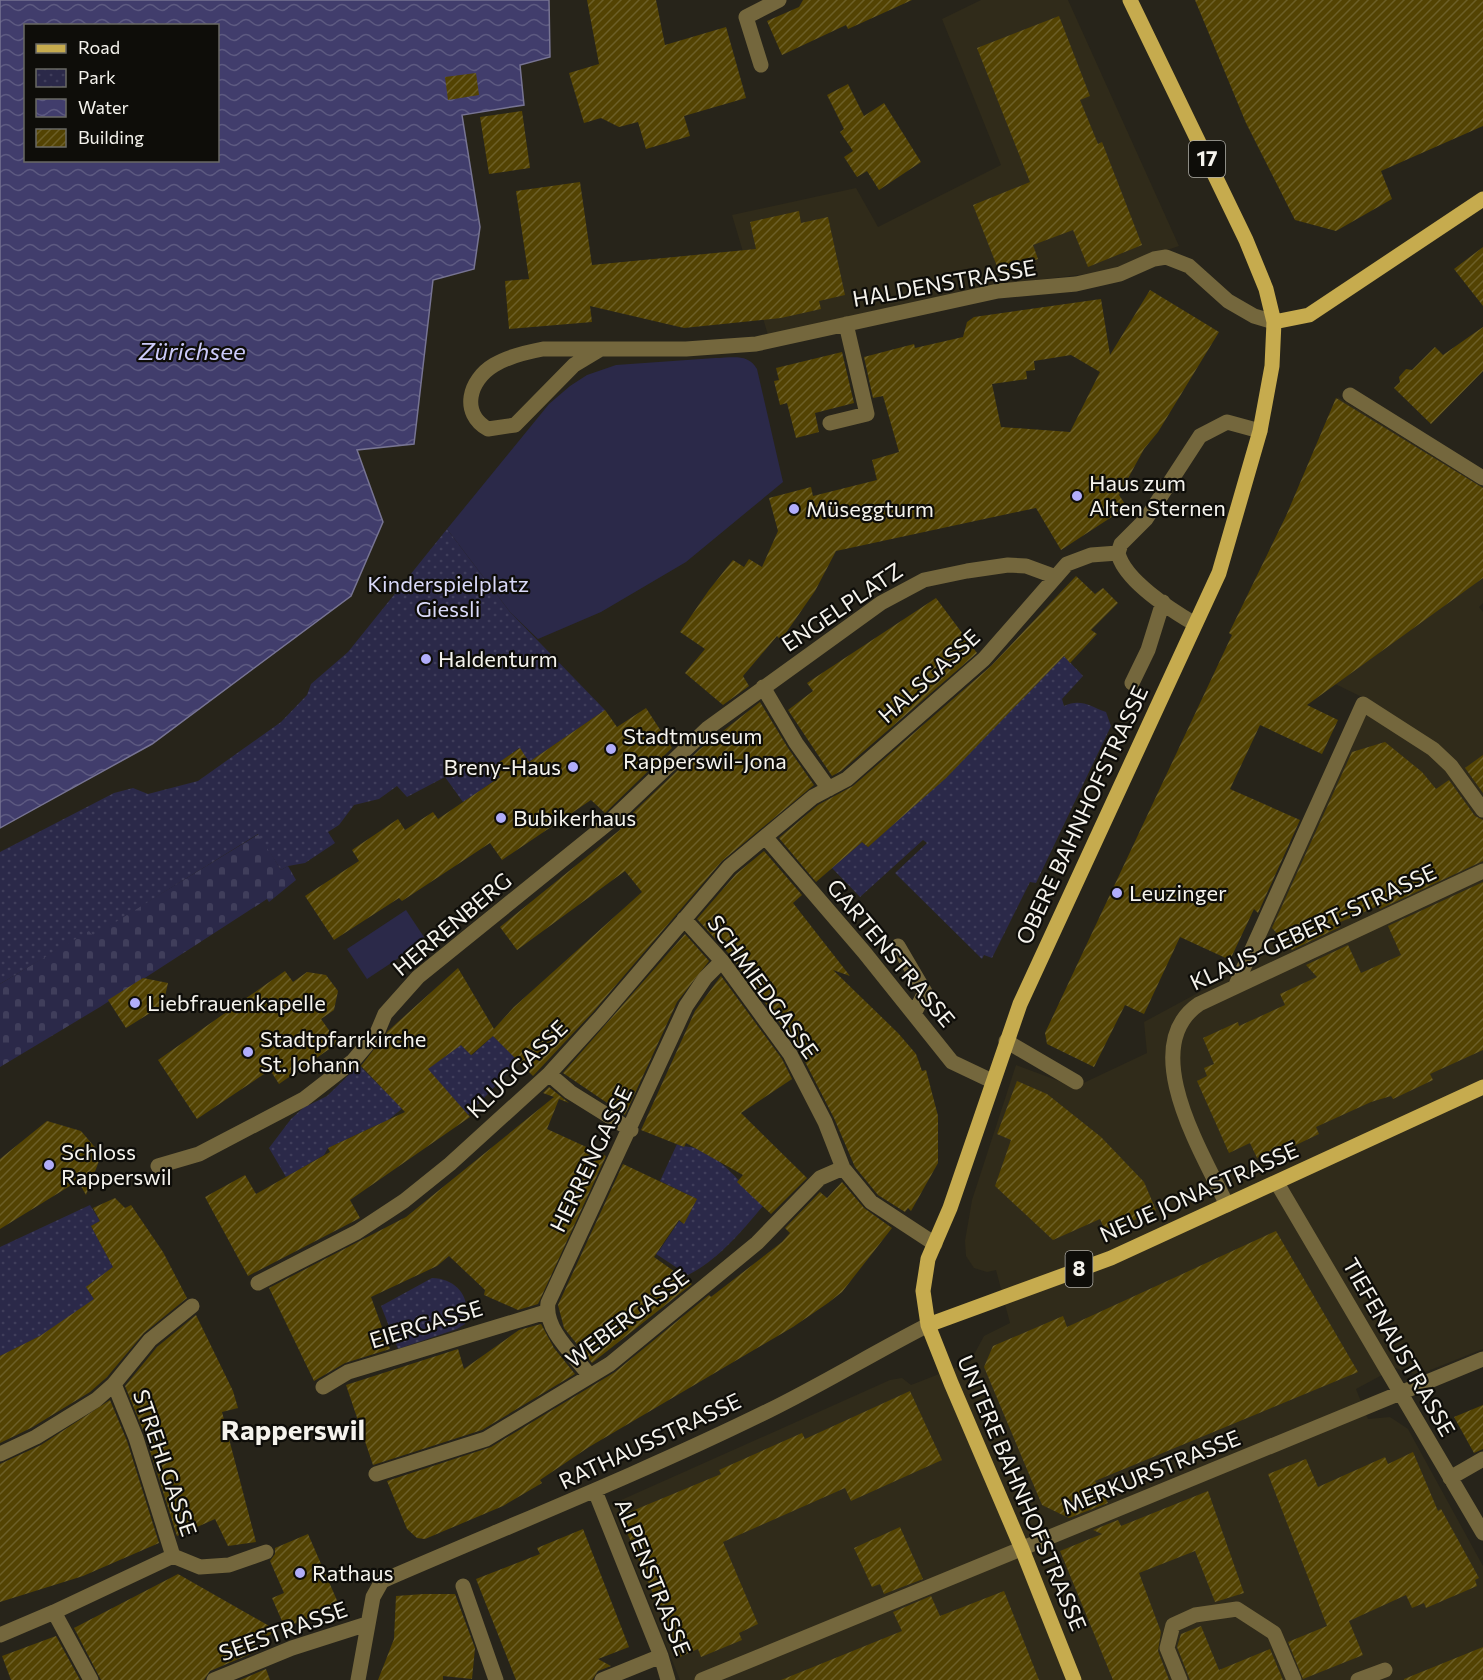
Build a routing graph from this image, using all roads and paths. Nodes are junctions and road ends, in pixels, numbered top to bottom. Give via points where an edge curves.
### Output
1 (779, 0) edge
2 (1130, 0) edge
3 (762, 65) dead end
4 (1483, 199) edge
5 (1274, 322) junction
6 (846, 324) junction
7 (599, 350) junction
8 (1350, 394) dead end
9 (830, 423) dead end
10 (1260, 431) junction
11 (1483, 478) edge
12 (1118, 553) junction
13 (1056, 577) junction
14 (1163, 602) junction
15 (1195, 624) junction
16 (1132, 683) dead end
17 (763, 687) junction
18 (829, 789) junction
19 (1483, 810) edge
20 (766, 838) junction
21 (1483, 871) edge
22 (684, 919) junction
23 (898, 946) dead end
24 (722, 961) junction
25 (1235, 987) junction
26 (914, 1014) junction
27 (1006, 1041) junction
28 (549, 1074) junction
29 (992, 1081) junction
30 (1076, 1082) dead end
31 (1483, 1087) edge
32 (631, 1130) junction
33 (158, 1166) dead end
34 (843, 1168) junction
35 (1277, 1183) junction
36 (1227, 1205) junction
37 (935, 1244) junction
38 (258, 1283) dead end
39 (192, 1306) dead end
40 (546, 1312) junction
41 (928, 1325) junction
42 (1483, 1359) edge
43 (590, 1376) junction
44 (114, 1384) junction
45 (323, 1387) dead end
46 (1400, 1393) junction
47 (0, 1454) edge
48 (1483, 1460) edge
49 (376, 1474) dead end
50 (1450, 1478) junction
51 (595, 1491) junction
52 (1483, 1533) edge
53 (1022, 1549) junction
54 (266, 1552) dead end
55 (173, 1556) junction
56 (463, 1586) dead end
57 (54, 1612) junction
58 (367, 1624) junction
59 (0, 1635) edge
60 (661, 1656) junction
61 (1385, 1670) dead end
62 (91, 1680) edge
63 (214, 1680) edge
64 (358, 1680) edge
65 (496, 1680) edge
66 (602, 1680) edge
67 (669, 1680) edge
68 (702, 1680) edge
69 (1074, 1680) edge
70 (1180, 1680) edge
71 (1294, 1680) edge
72 (1358, 1680) edge

1 - 3 street via 746,16
2 - 5 main road, 17 via 1246,240 1266,289
4 - 5 main road via 1309,315
5 - 6 street, HALDENSTRASSE via 1228,301 1190,266 1167,257 1076,284 998,291
5 - 10 main road, OBERE BAHNHOFSTRASSE via 1272,366
6 - 7 street, HALDENSTRASSE via 756,344
6 - 9 street via 867,414
7 - 7 street, HALDENSTRASSE via 543,349 492,365 471,390 470,409 474,418 488,429 515,425 573,365
8 - 11 street
10 - 12 street via 1227,422 1200,436 1146,519 1121,544
10 - 15 main road, OBERE BAHNHOFSTRASSE via 1219,573
12 - 13 street, HALSGASSE via 1091,555 1067,564
12 - 14 street via 1120,563 1135,580
13 - 17 street, ENGELPLATZ via 1026,566 1008,565 924,580 881,603
13 - 18 street, HALSGASSE via 984,659 847,779
14 - 15 street
14 - 16 street via 1148,650
15 - 27 main road, OBERE BAHNHOFSTRASSE via 1048,941
17 - 18 street
17 - 33 street, HERRENBERG via 700,735 573,853 418,977 386,1014 378,1033 345,1067 304,1099 199,1154
18 - 20 street, HALSGASSE via 813,797
19 - 25 street via 1451,766 1433,749 1363,704
20 - 22 street, KLUGGASSE via 729,867
20 - 26 street, GARTENSTRASSE
21 - 25 street, KLAUS-GEBERT-STRASSE
22 - 24 street, SCHMIEDGASSE
22 - 28 street, KLUGGASSE
23 - 26 street via 924,992
24 - 32 street, HERRENGASSE via 687,1006
24 - 34 street, SCHMIEDGASSE via 790,1054 825,1122
25 - 36 street, KLAUS-GEBERT-STRASSE via 1185,1013 1172,1047 1178,1094
26 - 29 street, GARTENSTRASSE via 952,1062
27 - 29 main road, OBERE BAHNHOFSTRASSE
27 - 30 street
28 - 32 street via 570,1092
28 - 38 street, KLUGGASSE via 404,1201 357,1232
29 - 37 main road, OBERE BAHNHOFSTRASSE
31 - 35 main road, NEUE JONASTRASSE / 8
32 - 40 street, HERRENGASSE via 587,1217
34 - 37 street, SCHMIEDGASSE via 871,1203
34 - 43 street, WEBERGASSE via 820,1178 758,1243 648,1335
35 - 36 main road, NEUE JONASTRASSE / 8
35 - 46 street, TIEFENAUSTRASSE
36 - 41 main road, NEUE JONASTRASSE / 8 via 1111,1258
37 - 41 main road, OBERE BAHNHOFSTRASSE via 928,1259 923,1291
39 - 44 street via 150,1340
40 - 43 street via 551,1326
40 - 45 street, EIERGASSE via 348,1372
41 - 51 street, RATHAUSSTRASSE via 771,1409
41 - 53 main road, UNTERE BAHNHOFSTRASSE
42 - 46 street, MERKURSTRASSE
43 - 49 street, WEBERGASSE via 486,1439
44 - 47 street via 70,1417
44 - 55 street, STREHLGASSE via 136,1438
46 - 50 street, TIEFENAUSTRASSE
46 - 53 street, MERKURSTRASSE
48 - 50 street
50 - 52 street, TIEFENAUSTRASSE
51 - 58 street, RATHAUSSTRASSE via 382,1581 373,1597
51 - 60 street, ALPENSTRASSE
53 - 68 street, MERKURSTRASSE
53 - 69 main road, UNTERE BAHNHOFSTRASSE
54 - 55 street via 229,1564 200,1567
55 - 57 street
56 - 65 street
57 - 59 street
57 - 62 street
58 - 63 street, SEESTRASSE via 292,1648
58 - 64 street
60 - 66 street
60 - 67 street, ALPENSTRASSE
61 - 72 street
70 - 71 street via 1167,1648 1173,1624 1195,1614 1237,1609 1274,1633

